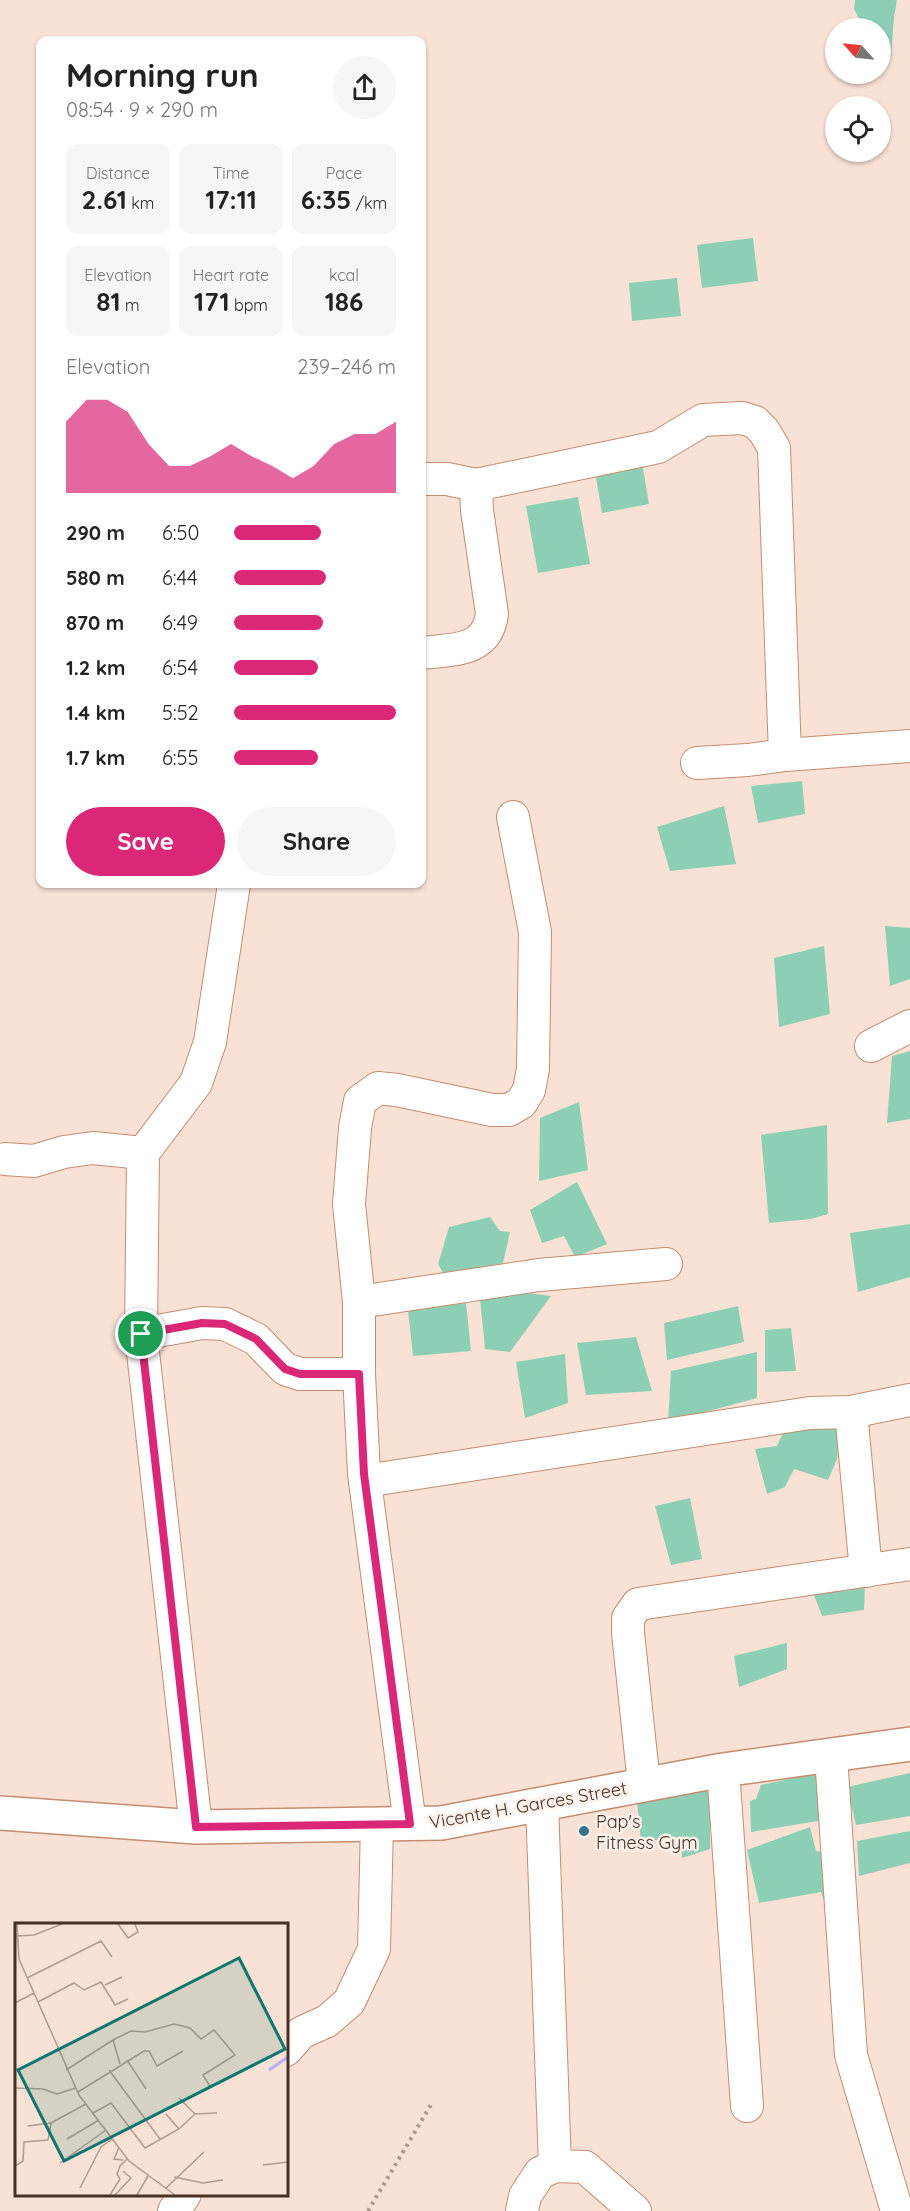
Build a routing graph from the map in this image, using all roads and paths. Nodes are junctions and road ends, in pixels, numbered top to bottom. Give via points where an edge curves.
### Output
1 (426, 479) edge
2 (476, 485) junction
3 (426, 652) edge
4 (910, 746) edge
5 (785, 755) junction
6 (697, 763) dead end
7 (513, 817) dead end
8 (233, 888) edge
9 (910, 1026) edge
10 (871, 1046) dead end
11 (143, 1153) junction
12 (5, 1159) dead end
13 (666, 1264) dead end
14 (359, 1302) junction
15 (141, 1334) junction
16 (359, 1374) junction
17 (910, 1401) edge
18 (851, 1412) junction
19 (366, 1481) junction
20 (910, 1564) edge
21 (866, 1571) junction
22 (910, 1744) edge
23 (831, 1756) junction
24 (723, 1770) junction
25 (644, 1784) junction
26 (542, 1804) junction
27 (0, 1814) edge
28 (410, 1824) junction
29 (377, 1826) junction
30 (196, 1827) junction
31 (288, 2048) edge
32 (432, 2103) dead end
33 (747, 2106) dead end
34 (555, 2166) junction
35 (184, 2196) edge
36 (174, 2211) edge
37 (368, 2211) edge
38 (522, 2211) edge
39 (635, 2211) edge
40 (897, 2211) edge

1 - 2 street
2 - 3 street via 492,614 490,627 469,647
2 - 5 street via 658,447 703,420 742,418 755,422 774,448
4 - 5 street
5 - 6 street
7 - 14 street via 535,932 529,1090 521,1103 509,1110 378,1088 360,1101 354,1128 350,1204
8 - 11 street via 207,1052 196,1083
9 - 10 street
11 - 12 street via 93,1148 34,1161
11 - 15 street
13 - 14 street via 539,1275
14 - 16 street
15 - 16 street via 202,1323 225,1324 256,1339 285,1369 300,1374
15 - 30 street
16 - 19 street
17 - 18 street
18 - 19 street via 810,1413
18 - 21 street
19 - 28 street
20 - 21 street
21 - 25 street via 638,1604 628,1618 628,1633
22 - 23 street, Vicente H. Garces Street
23 - 24 street, Vicente H. Garces Street
23 - 40 street via 851,2055
24 - 25 street, Vicente H. Garces Street
24 - 33 street
25 - 26 street, Vicente H. Garces Street
26 - 28 street, Vicente H. Garces Street via 441,1823
26 - 34 street
27 - 30 street, Vicente H. Garces Street
28 - 29 street, Vicente H. Garces Street
29 - 30 street, Vicente H. Garces Street
29 - 31 street via 374,1949 349,2002 327,2021 301,2033
32 - 37 path
34 - 38 street via 540,2174 525,2196
34 - 39 street via 585,2168
35 - 36 street

